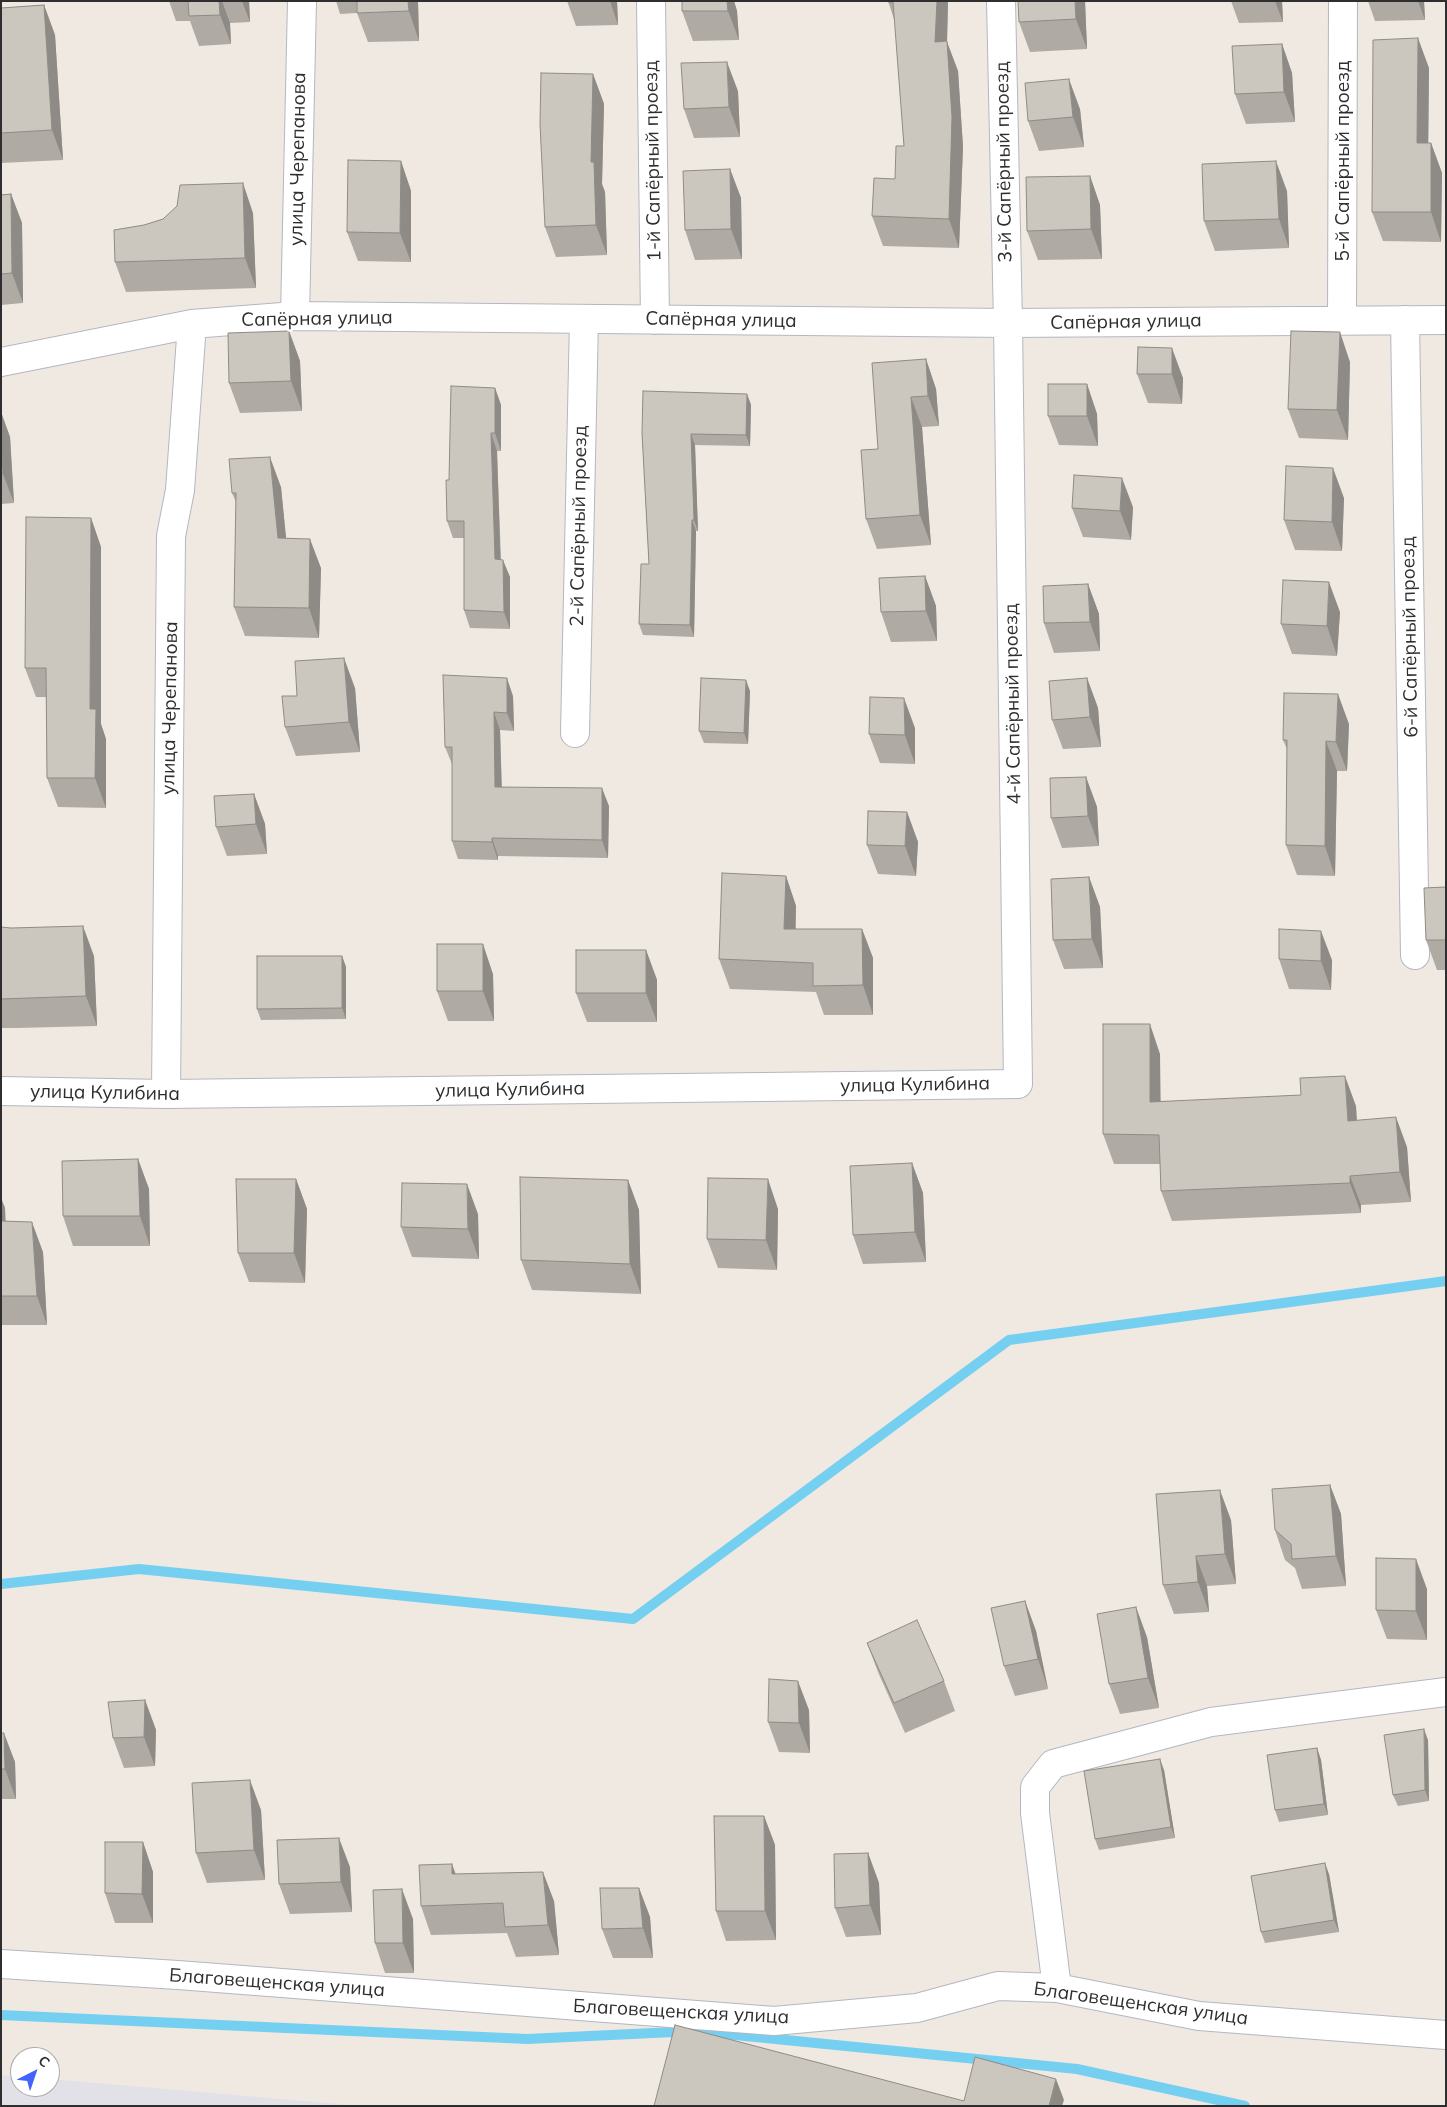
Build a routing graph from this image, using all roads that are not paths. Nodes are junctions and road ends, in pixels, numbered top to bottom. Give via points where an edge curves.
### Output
1 (302, 1) edge
2 (651, 1) edge
3 (1001, 1) edge
4 (1343, 1) edge
5 (295, 316) junction
6 (584, 319) junction
7 (655, 320) junction
8 (1342, 320) junction
9 (1405, 320) junction
10 (1446, 320) edge
11 (1008, 323) junction
12 (192, 324) junction
13 (1, 362) edge
14 (575, 733) dead end
15 (1415, 955) dead end
16 (1018, 1084) joint
17 (1, 1092) edge
18 (166, 1094) junction
19 (1446, 1692) edge
20 (1, 1964) edge
21 (1057, 1988) junction
22 (1446, 2035) edge

1 - 5 street, улица Черепанова
2 - 7 street, 1-й Сапёрный проезд
3 - 11 street, 3-й Сапёрный проезд
4 - 8 street, 5-й Сапёрный проезд
5 - 6 street, Сапёрная улица
5 - 12 street, Сапёрная улица
6 - 7 street, Сапёрная улица
6 - 14 street, 2-й Сапёрный проезд
7 - 11 street, Сапёрная улица
8 - 9 street, Сапёрная улица
8 - 11 street, Сапёрная улица
9 - 10 street, Сапёрная улица
9 - 15 street, 6-й Сапёрный проезд
11 - 16 street, 4-й Сапёрный проезд
12 - 13 street, Сапёрная улица
12 - 18 street, улица Черепанова via 180,490 171,536
16 - 18 street, улица Кулибина
17 - 18 street, улица Кулибина
19 - 21 street via 1211,1722 1053,1764 1035,1787 1035,1813
20 - 21 street, Благовещенская улица via 774,2021 917,2008 998,1986
21 - 22 street, Благовещенская улица via 1199,2016

